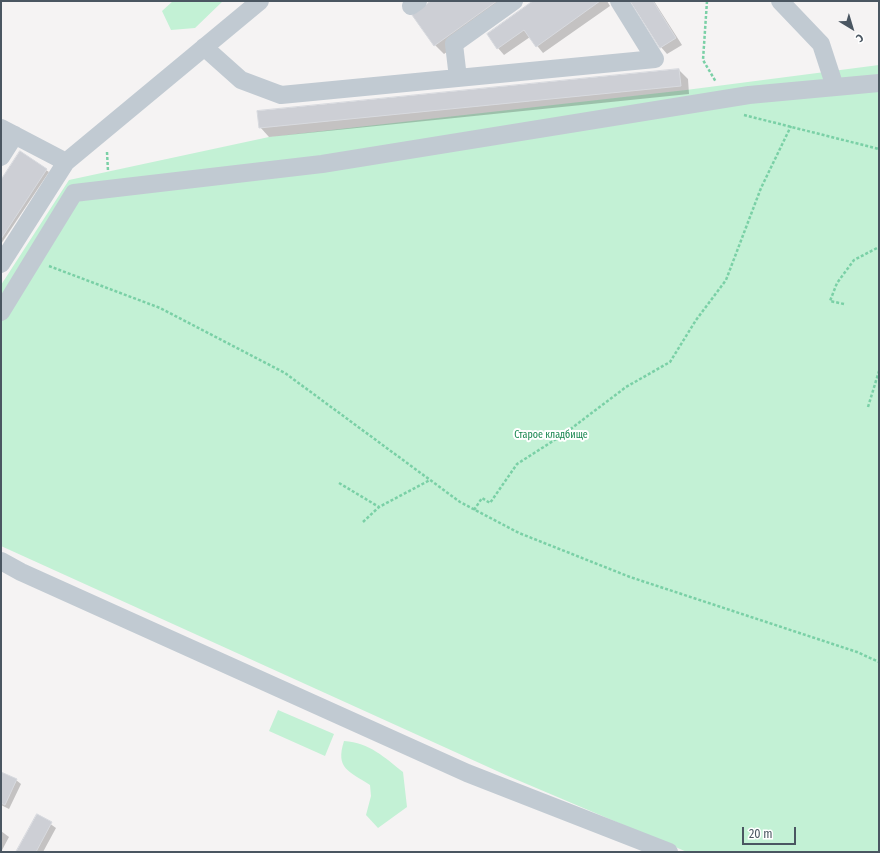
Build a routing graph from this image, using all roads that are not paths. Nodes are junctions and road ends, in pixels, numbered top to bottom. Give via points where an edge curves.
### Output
1 (260, 1) edge
2 (514, 1) edge
3 (619, 1) edge
4 (780, 1) edge
5 (204, 47) junction
6 (458, 78) junction
7 (879, 83) edge
8 (835, 87) junction
9 (8, 131) edge
10 (1, 157) edge
11 (66, 162) junction
12 (1, 264) edge
13 (1, 312) edge
14 (1, 561) edge
15 (669, 852) edge

1 - 5 street
2 - 6 street via 454,44
3 - 6 street via 655,58
4 - 8 street via 821,44
5 - 6 street via 241,80 281,95
5 - 11 street
7 - 8 street
8 - 13 street via 749,95 322,164 74,193
9 - 10 street
9 - 11 street
11 - 12 street
14 - 15 street via 467,773

